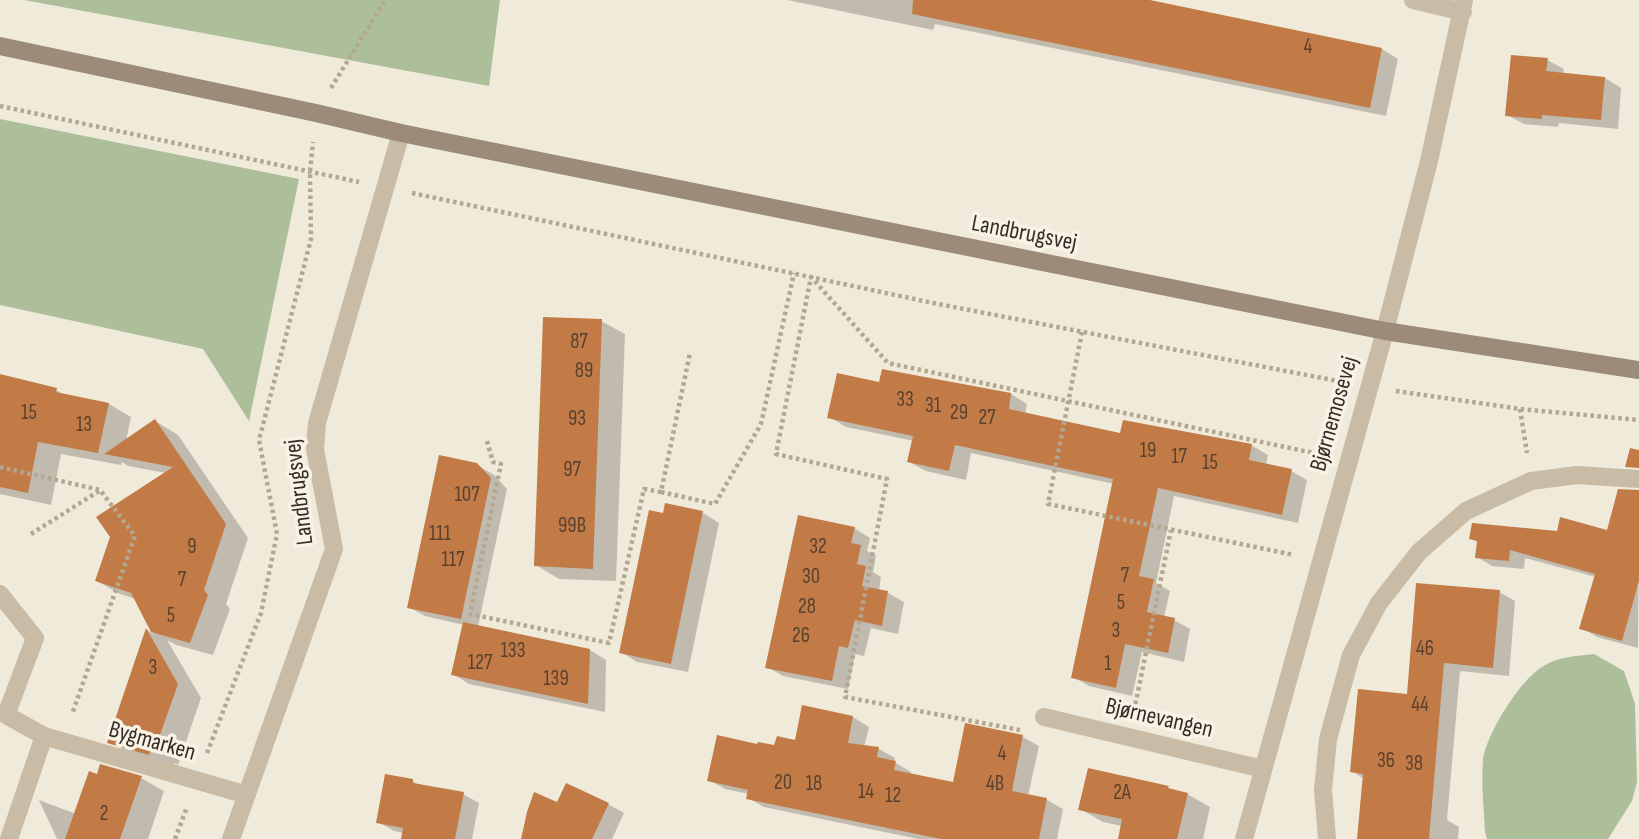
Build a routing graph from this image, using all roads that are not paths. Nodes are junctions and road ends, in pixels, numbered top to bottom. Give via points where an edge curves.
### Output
1 (1413, 0) edge
2 (1463, 6) edge
3 (0, 46) edge
4 (401, 133) junction
5 (1385, 331) junction
6 (1639, 370) edge
7 (1639, 479) edge
8 (0, 594) edge
9 (1044, 717) road end
10 (44, 736) junction
11 (1263, 769) junction
12 (247, 795) junction
13 (9, 839) edge
14 (231, 839) edge
15 (1244, 839) edge
16 (1327, 839) edge

1 - 2 street
2 - 5 street, Bjørnemosevej
3 - 4 street, Landbrugsvej
4 - 5 street, Landbrugsvej
4 - 12 street, Landbrugsvej via 317,423 315,449 334,549
5 - 6 street, Landbrugsvej
5 - 11 street, Bjørnemosevej
7 - 16 street via 1577,475 1531,481 1466,511 1419,552 1379,603 1351,655 1328,739
8 - 10 street, Bygmarken via 35,638 6,715
9 - 11 street, Bjørnevangen
10 - 12 street, Bygmarken
10 - 13 street
11 - 15 street, Bjørnemosevej
12 - 14 street, Landbrugsvej

